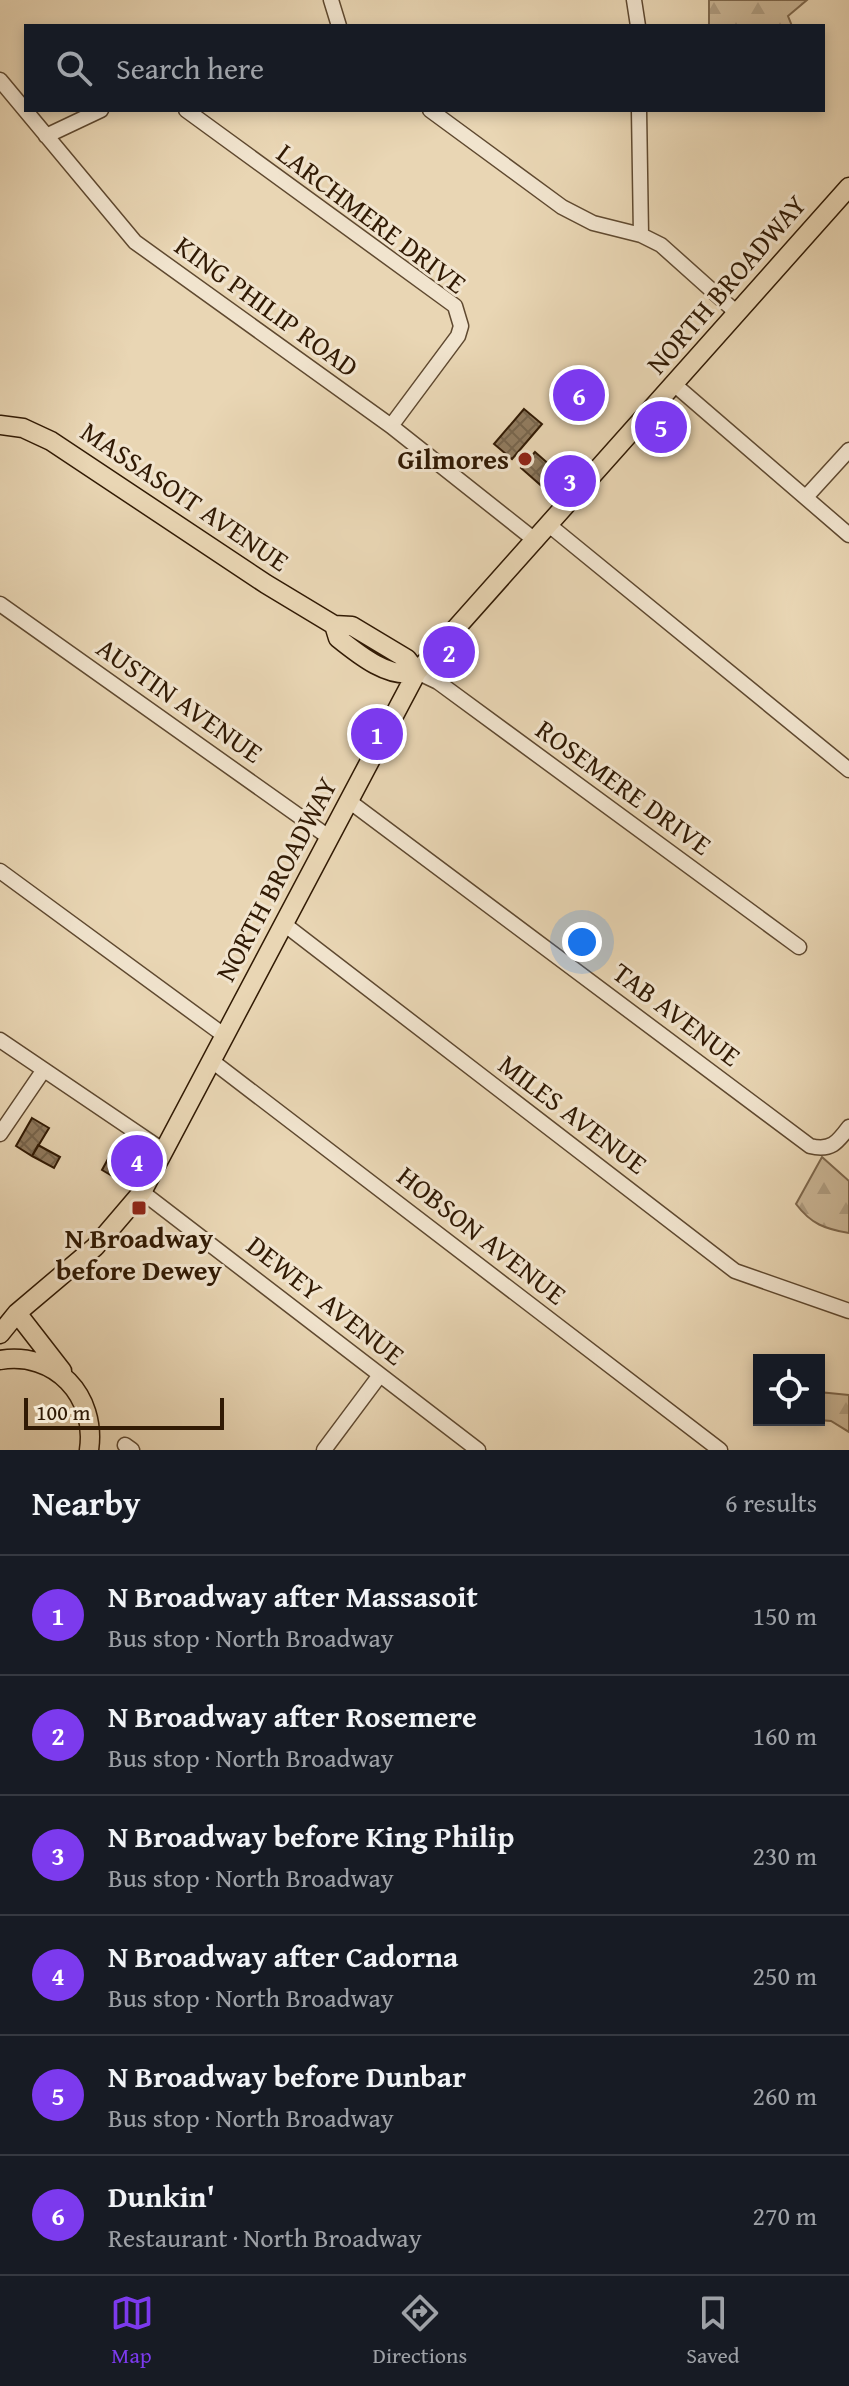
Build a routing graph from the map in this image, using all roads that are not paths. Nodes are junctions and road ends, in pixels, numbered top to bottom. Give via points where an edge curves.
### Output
1 (331, 0) edge
2 (634, 0) edge
3 (338, 24) edge
4 (638, 24) edge
5 (0, 80) edge
6 (24, 109) edge
7 (26, 112) edge
8 (97, 112) edge
9 (189, 112) edge
10 (437, 112) edge
11 (639, 112) edge
12 (46, 136) junction
13 (849, 187) edge
14 (641, 235) junction
15 (737, 313) junction
16 (675, 385) junction
17 (0, 425) edge
18 (391, 426) junction
19 (849, 450) edge
20 (806, 497) junction
21 (549, 525) junction
22 (849, 535) edge
23 (536, 541) junction
24 (0, 604) edge
25 (417, 672) junction
26 (849, 770) edge
27 (349, 801) junction
28 (330, 838) junction
29 (0, 871) edge
30 (284, 924) junction
31 (799, 947) dead end
32 (225, 1036) junction
33 (0, 1040) edge
34 (212, 1061) junction
35 (43, 1071) junction
36 (849, 1127) edge
37 (0, 1134) edge
38 (164, 1151) junction
39 (142, 1192) junction
40 (849, 1311) edge
41 (8, 1315) edge
42 (0, 1334) edge
43 (0, 1360) edge
44 (380, 1375) junction
45 (74, 1387) junction
46 (89, 1450) edge
47 (324, 1450) edge
48 (478, 1450) edge
49 (720, 1450) edge

1 - 3 street
2 - 4 street
5 - 6 street, KING PHILIP ROAD
7 - 12 street, KING PHILIP ROAD
8 - 12 street
9 - 18 street, LARCHMERE DRIVE via 455,306 458,336
10 - 14 street via 577,216
11 - 14 street
12 - 18 street, KING PHILIP ROAD via 135,242
13 - 15 main road, NORTH BROADWAY
14 - 15 street via 661,245
15 - 16 main road, NORTH BROADWAY
16 - 20 street
16 - 21 main road, NORTH BROADWAY
17 - 25 main road, MASSASOIT AVENUE via 23,428 51,441 266,584 334,625 352,626 407,659
18 - 23 street, KING PHILIP ROAD
19 - 20 street
20 - 22 street
21 - 23 main road, NORTH BROADWAY
21 - 26 street
23 - 25 main road, NORTH BROADWAY
24 - 28 street, AUSTIN AVENUE
25 - 27 main road, NORTH BROADWAY
25 - 31 street, ROSEMERE DRIVE via 438,682
27 - 28 main road, NORTH BROADWAY
27 - 36 street, TAB AVENUE via 810,1146 835,1145
28 - 30 main road, NORTH BROADWAY
29 - 32 street
30 - 32 main road, NORTH BROADWAY
30 - 40 street, MILES AVENUE via 735,1271
32 - 34 main road, NORTH BROADWAY
33 - 35 street
34 - 38 main road, NORTH BROADWAY
34 - 49 street, HOBSON AVENUE
35 - 37 street
35 - 38 street
38 - 39 main road, NORTH BROADWAY
39 - 41 main road, NORTH BROADWAY via 86,1255
39 - 44 street, DEWEY AVENUE
41 - 42 main road, NORTH BROADWAY
41 - 45 main road
43 - 45 main road via 38,1362
44 - 47 street
44 - 48 street, DEWEY AVENUE
45 - 46 main road via 89,1419

